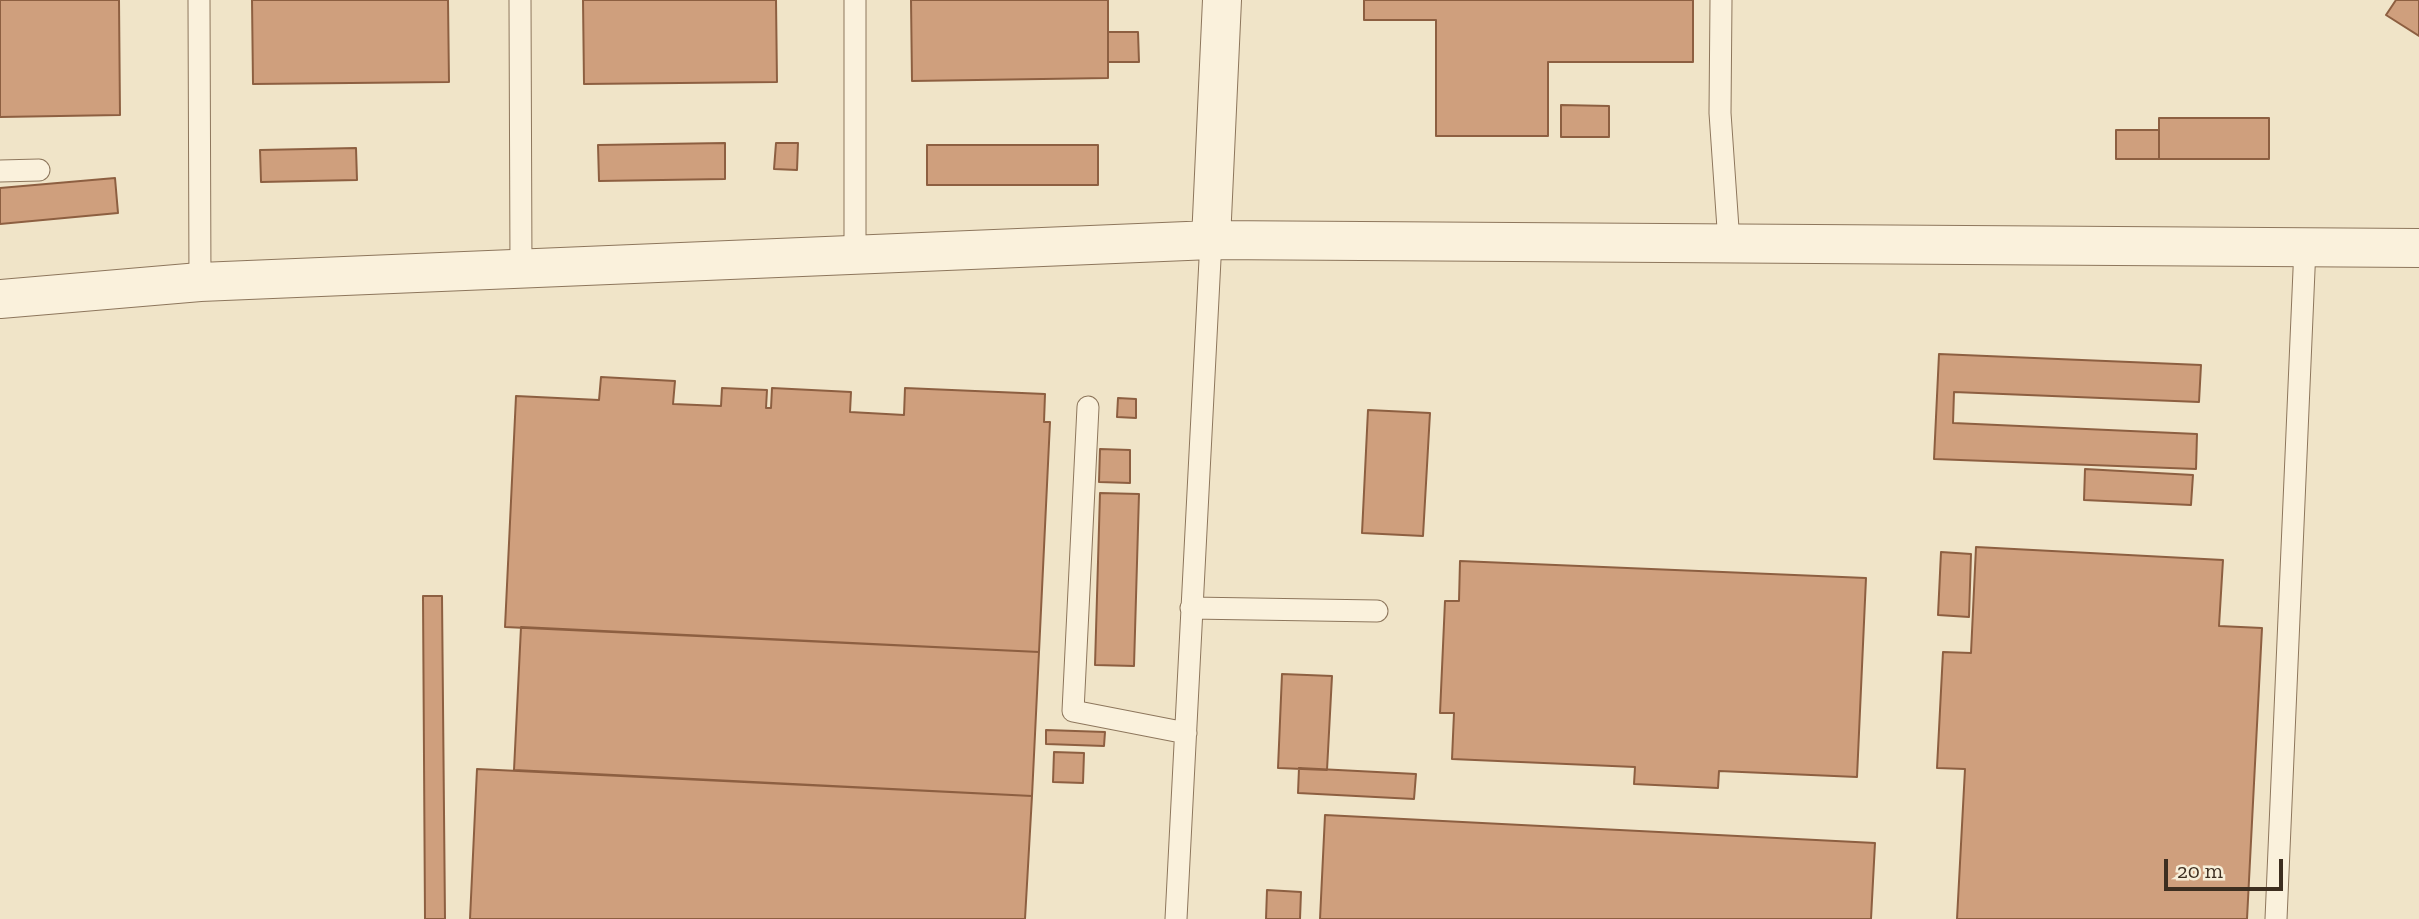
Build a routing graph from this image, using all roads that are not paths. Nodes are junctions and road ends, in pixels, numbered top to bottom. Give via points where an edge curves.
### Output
1 (199, 0) edge
2 (520, 0) edge
3 (855, 0) edge
4 (1222, 0) edge
5 (1721, 0) edge
6 (39, 170) dead end
7 (0, 171) edge
8 (1211, 240) junction
9 (1730, 243) junction
10 (2305, 247) junction
11 (2419, 248) edge
12 (855, 255) junction
13 (522, 268) junction
14 (200, 282) junction
15 (0, 299) edge
16 (1088, 407) dead end
17 (1191, 608) junction
18 (1377, 611) dead end
19 (1186, 733) junction
20 (1176, 919) edge
21 (2276, 919) edge

1 - 14 lane
2 - 13 lane
3 - 12 lane
4 - 8 street
5 - 9 lane via 1720,113
6 - 7 lane
8 - 9 street
8 - 12 street
8 - 17 lane
9 - 10 street
10 - 11 street
10 - 21 lane
12 - 13 street
13 - 14 street
14 - 15 street
16 - 19 lane via 1073,711
17 - 18 lane
17 - 19 lane
19 - 20 lane

